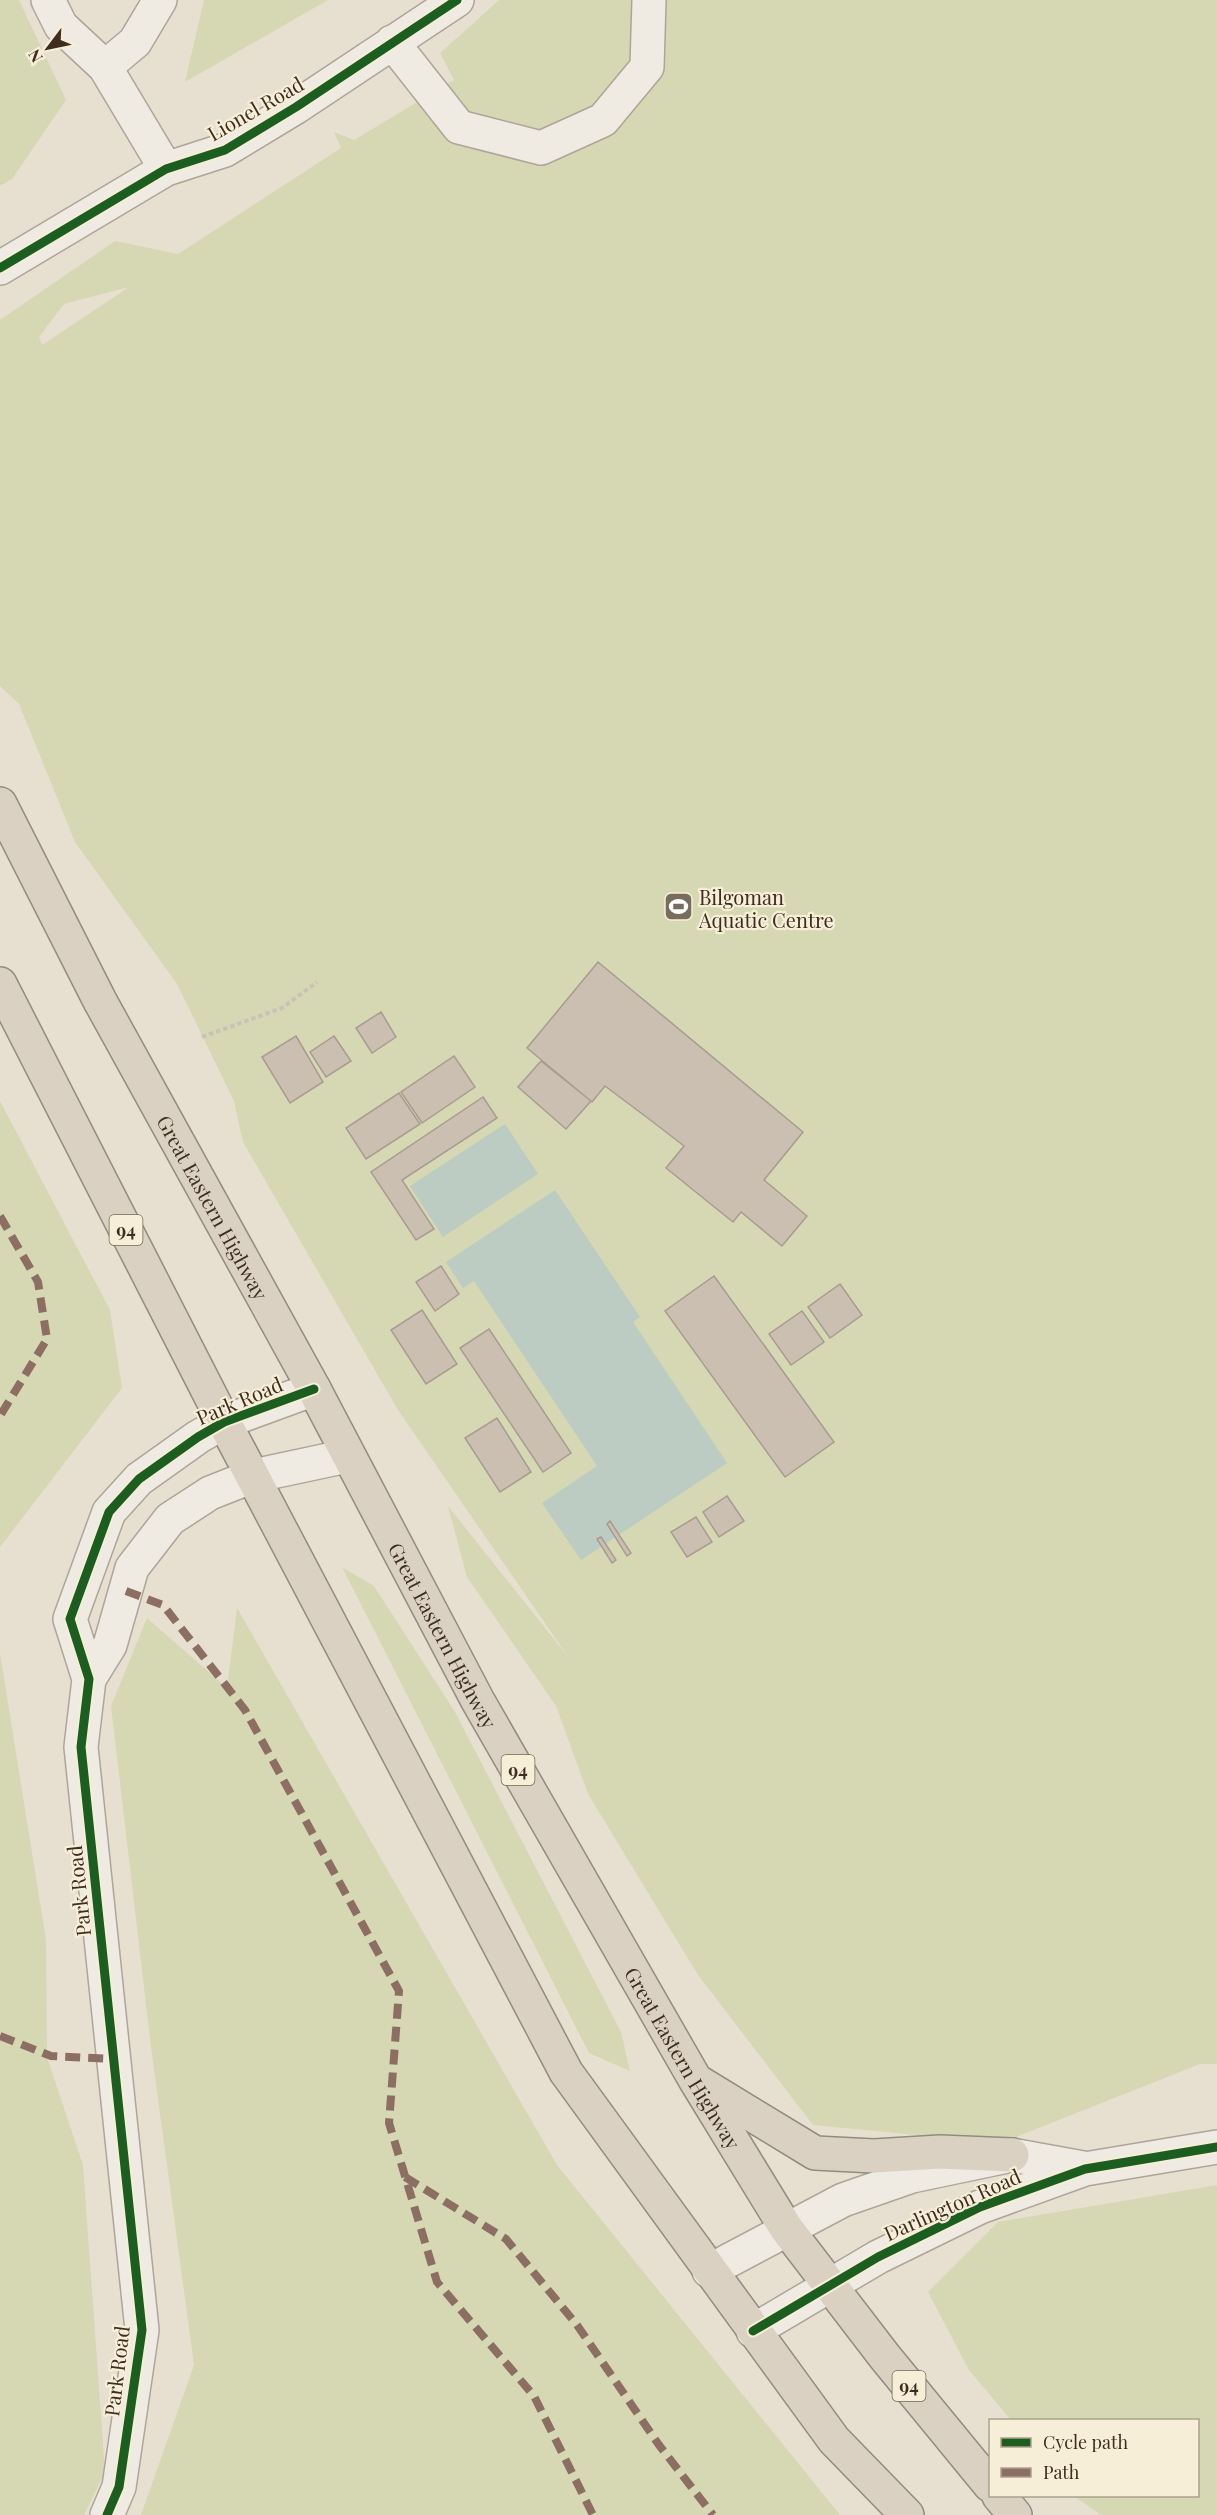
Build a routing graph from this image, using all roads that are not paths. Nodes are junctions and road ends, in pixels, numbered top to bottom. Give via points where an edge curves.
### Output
1 (48, 0) edge
2 (160, 0) edge
3 (457, 0) edge
4 (649, 0) edge
5 (392, 42) junction
6 (105, 67) junction
7 (166, 169) junction
8 (0, 268) edge
9 (0, 804) edge
10 (0, 984) edge
11 (314, 1389) junction
12 (224, 1422) junction
13 (347, 1456) junction
14 (253, 1476) junction
15 (89, 1679) junction
16 (696, 2081) junction
17 (1217, 2147) edge
18 (1012, 2155) junction
19 (1085, 2169) junction
20 (786, 2228) junction
21 (709, 2271) junction
22 (829, 2284) junction
23 (753, 2331) junction
24 (989, 2484) edge
25 (1000, 2497) edge
26 (107, 2515) edge
27 (907, 2515) edge
28 (1015, 2515) edge

1 - 6 street via 61,26
2 - 6 street via 135,42
3 - 5 street, Lionel Road
4 - 5 street via 647,67 603,120 541,148 459,127
5 - 7 street, Lionel Road via 225,150
6 - 7 street
7 - 8 street, Lionel Road
9 - 11 highway, Great Eastern Highway / 94 via 100,1001
10 - 12 highway, 94
11 - 12 street, Park Road
11 - 13 highway, Great Eastern Highway / 94
12 - 14 highway, 94
12 - 15 street, Park Road via 139,1479 109,1512 69,1618
13 - 14 street, Park Road
13 - 16 highway, Great Eastern Highway / 94 via 478,1701
14 - 15 street, Park Road via 210,1493 170,1519 132,1568 110,1645
14 - 21 highway, 94 via 566,2072
15 - 26 street, Park Road via 81,1747 142,2331 119,2487
16 - 18 highway via 815,2153
16 - 20 highway, Great Eastern Highway / 94
17 - 19 street, Darlington Road
18 - 19 street, Darlington Road
18 - 20 street, Darlington Road via 912,2176 843,2200
19 - 22 street, Darlington Road via 980,2207
20 - 21 street, Darlington Road
20 - 22 highway, Great Eastern Highway / 94
21 - 23 highway, 94
22 - 23 street, Darlington Road
22 - 24 highway, Great Eastern Highway / 94
23 - 27 highway, 94 via 834,2440
25 - 28 highway

